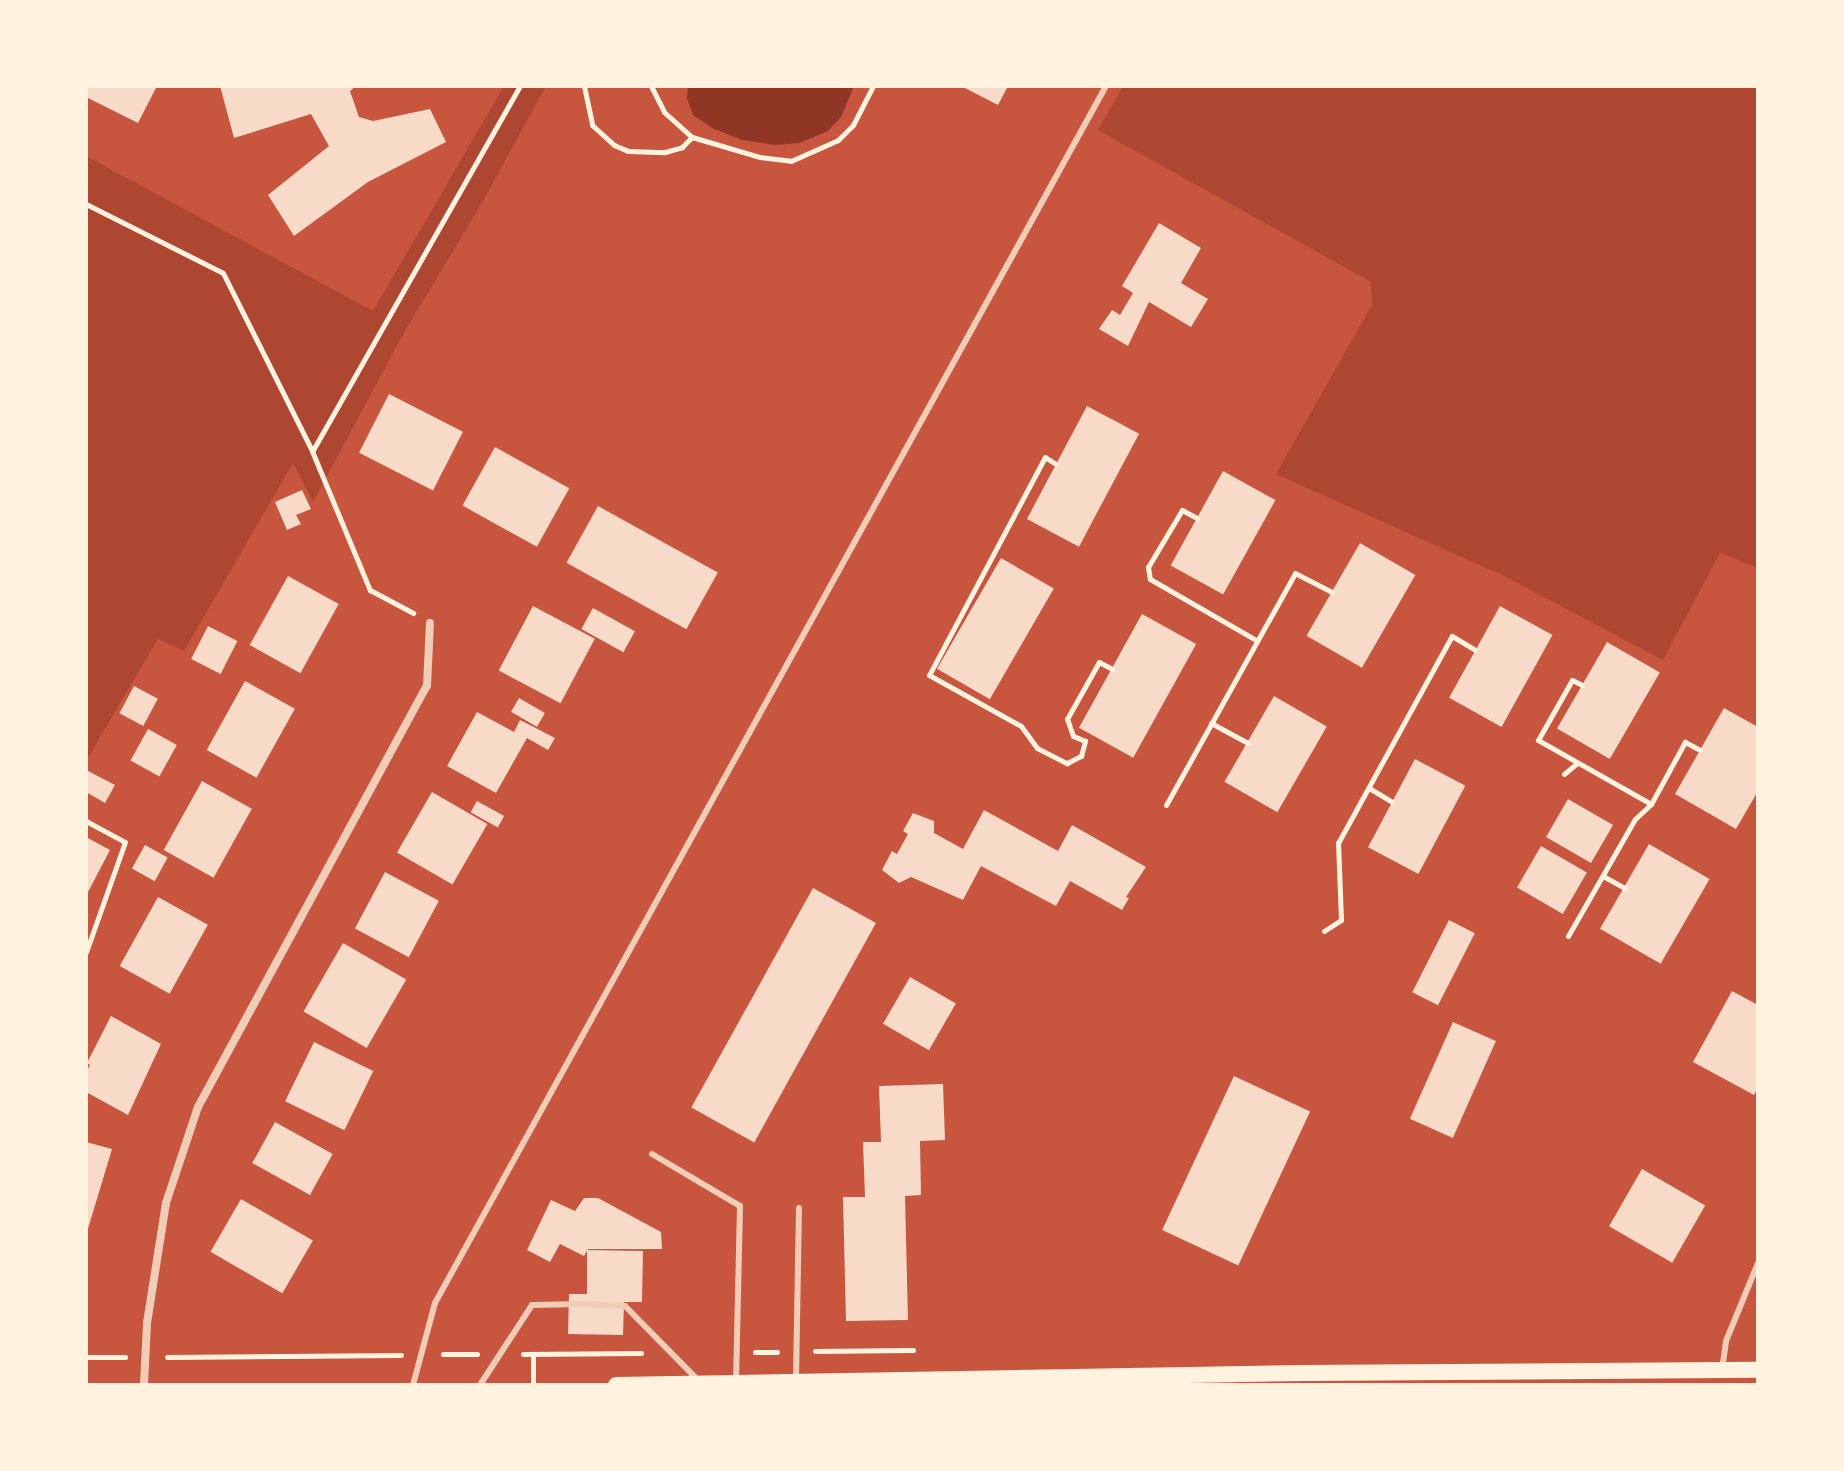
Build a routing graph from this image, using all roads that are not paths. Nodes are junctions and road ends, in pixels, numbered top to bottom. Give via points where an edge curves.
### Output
1 (1106, 86) edge
2 (430, 623) road end
3 (652, 1154) dead end
4 (799, 1208) dead end
5 (1758, 1263) edge
6 (1722, 1370) junction
7 (1758, 1370) edge
8 (796, 1380) junction
9 (700, 1381) junction
10 (736, 1381) junction
11 (144, 1385) edge
12 (413, 1385) edge
13 (480, 1385) edge
14 (616, 1385) edge

1 - 12 lane via 435,1303
2 - 11 street via 427,686 198,1107 166,1203 147,1323
3 - 10 lane via 740,1206
4 - 8 lane
5 - 6 lane via 1726,1341
6 - 7 main road
6 - 8 main road
8 - 10 main road
9 - 10 main road
9 - 13 lane via 625,1306 581,1304 532,1305
9 - 14 main road

